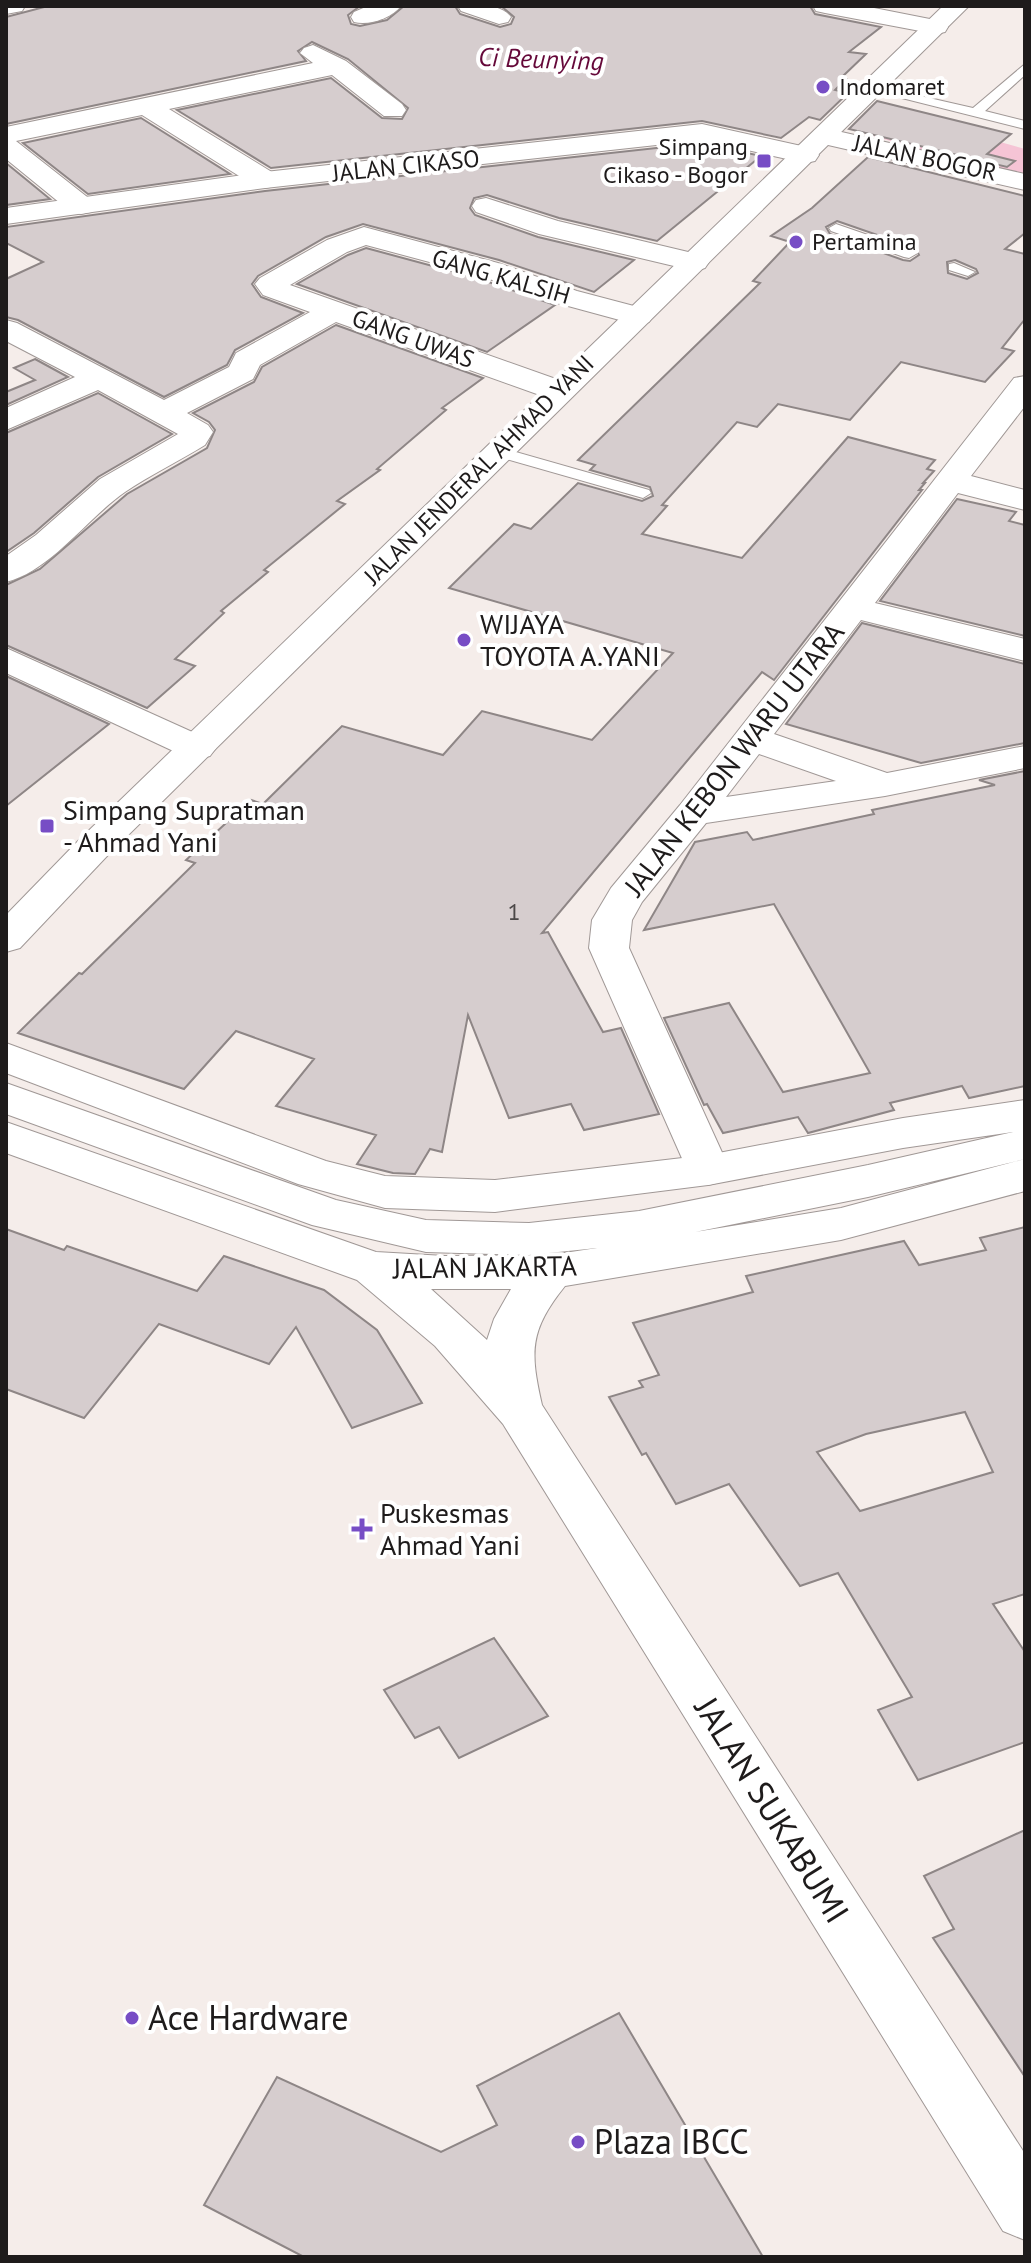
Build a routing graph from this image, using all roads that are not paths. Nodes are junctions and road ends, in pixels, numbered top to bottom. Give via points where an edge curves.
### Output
1 (13, 6) edge
2 (389, 6) edge
3 (470, 6) edge
4 (825, 6) edge
5 (884, 6) edge
6 (6, 7) edge
7 (363, 17) dead end
8 (499, 17) dead end
9 (946, 17) edge
10 (307, 50) dead end
11 (337, 66) junction
12 (1025, 68) edge
13 (872, 89) junction
14 (145, 105) junction
15 (393, 110) dead end
16 (976, 113) junction
17 (1025, 125) edge
18 (6, 135) edge
19 (815, 145) junction
20 (6, 146) edge
21 (265, 180) junction
22 (1025, 182) edge
23 (81, 206) junction
24 (486, 206) dead end
25 (6, 216) edge
26 (836, 228) dead end
27 (909, 254) dead end
28 (695, 262) junction
29 (270, 284) joint
30 (335, 310) junction
31 (638, 316) junction
32 (6, 329) edge
33 (97, 379) junction
34 (559, 391) junction
35 (1019, 401) edge
36 (172, 416) junction
37 (6, 420) edge
38 (498, 452) junction
39 (950, 481) junction
40 (643, 493) dead end
41 (1025, 500) edge
42 (6, 572) edge
43 (853, 608) junction
44 (1025, 650) edge
45 (6, 659) edge
46 (751, 739) junction
47 (197, 748) junction
48 (1025, 757) edge
49 (885, 785) junction
50 (694, 813) junction
51 (6, 939) edge
52 (6, 1057) edge
53 (6, 1098) edge
54 (1025, 1115) edge
55 (6, 1137) edge
56 (1025, 1144) edge
57 (708, 1170) junction
58 (1025, 1175) edge
59 (373, 1268) junction
60 (551, 1272) junction
61 (520, 1411) junction
62 (1025, 2210) edge

1 - 6 street
2 - 7 street
3 - 8 street
4 - 9 street
5 - 9 street
9 - 13 street, JALAN JENDERAL AHMAD YANI
10 - 11 street
11 - 14 street
11 - 15 street
12 - 16 lane
13 - 16 lane
13 - 19 street, JALAN JENDERAL AHMAD YANI
14 - 18 street
14 - 21 street
16 - 17 lane
19 - 21 street, JALAN CIKASO via 702,132
19 - 22 street, JALAN BOGOR
19 - 28 street, JALAN JENDERAL AHMAD YANI
20 - 23 street
21 - 23 street, JALAN CIKASO
23 - 25 street, JALAN CIKASO
24 - 28 street via 549,228
26 - 27 lane
28 - 31 street, JALAN JENDERAL AHMAD YANI
29 - 30 street, GANG UWAS
29 - 31 street, GANG KALSIH via 364,236
30 - 34 street, GANG UWAS
30 - 36 street via 247,360 242,372
31 - 34 street, JALAN JENDERAL AHMAD YANI
32 - 33 street
33 - 36 street
33 - 37 street
34 - 38 street, JALAN JENDERAL AHMAD YANI
35 - 39 street, JALAN KEBON WARU UTARA
36 - 42 street via 197,432 194,438 112,486
38 - 40 lane
38 - 47 street, JALAN JENDERAL AHMAD YANI
39 - 41 street
39 - 43 street, JALAN KEBON WARU UTARA
43 - 44 street
43 - 46 street, JALAN KEBON WARU UTARA
45 - 47 street
46 - 49 street
46 - 50 street, JALAN KEBON WARU UTARA
47 - 51 street, JALAN JENDERAL AHMAD YANI
48 - 49 street
49 - 50 street
50 - 57 street, JALAN KEBON WARU UTARA via 625,897 612,920 609,948
52 - 57 street via 314,1173 385,1192 495,1196
53 - 56 street, JALAN JAKARTA via 328,1214 426,1236 529,1239 639,1227
54 - 57 street
55 - 59 street, JALAN JAKARTA
58 - 60 street, JALAN JAKARTA via 841,1224
59 - 60 street, JALAN JAKARTA
59 - 61 street, JALAN SUKABUMI via 454,1332
60 - 61 street, JALAN SUKABUMI via 525,1302 510,1337 508,1374
61 - 62 street, JALAN SUKABUMI

